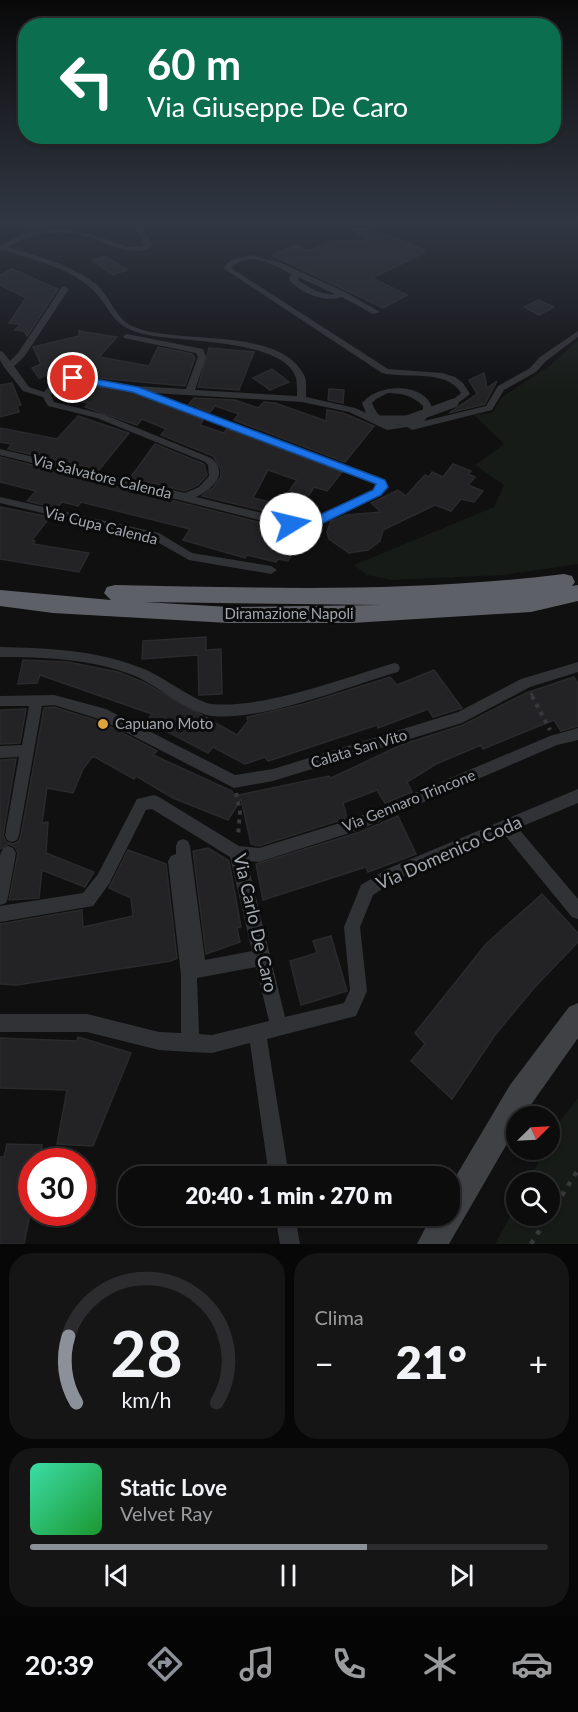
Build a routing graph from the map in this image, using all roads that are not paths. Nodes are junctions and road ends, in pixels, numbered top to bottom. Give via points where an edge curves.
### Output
1 (83, 279) edge
2 (239, 279) edge
3 (292, 279) edge
4 (65, 289) dead end
5 (376, 312) dead end
6 (578, 333) edge
7 (127, 336) dead end
8 (0, 354) edge
9 (8, 367) junction
10 (135, 389) junction
11 (190, 392) junction
12 (46, 395) junction
13 (303, 399) junction
14 (427, 413) edge
15 (427, 413) edge
16 (427, 413) edge
17 (427, 413) edge
18 (399, 428) junction
19 (0, 452) edge
20 (177, 495) junction
21 (0, 500) edge
22 (271, 570) dead end
23 (578, 579) edge
24 (0, 583) edge
25 (578, 594) edge
26 (0, 598) edge
27 (95, 600) junction
28 (428, 602) junction
29 (0, 652) edge
30 (394, 668) dead end
31 (576, 671) edge
32 (37, 699) junction
33 (0, 701) edge
34 (578, 734) edge
35 (27, 751) junction
36 (0, 752) edge
37 (578, 796) edge
38 (507, 826) junction
39 (12, 835) dead end
40 (183, 846) dead end
41 (8, 853) dead end
42 (237, 853) junction
43 (176, 861) dead end
44 (0, 897) edge
45 (578, 911) edge
46 (0, 914) edge
47 (264, 957) junction
48 (578, 1016) edge
49 (0, 1023) edge
50 (279, 1028) junction
51 (257, 1034) junction
52 (190, 1043) junction
53 (277, 1166) edge
54 (460, 1197) edge
55 (287, 1226) edge
56 (443, 1226) edge
57 (290, 1244) edge
58 (432, 1244) edge

1 - 13 street via 98,290 121,322 137,331 235,342 276,354 299,373
2 - 14 street, bridge via 385,370 403,375 445,376 459,382 466,394
3 - 5 street, bridge via 324,296 342,294
4 - 9 street via 26,348
6 - 18 street via 533,370 501,388 489,408 432,424
7 - 11 street via 200,351 202,357
8 - 9 street, Via Salvatore Calenda
9 - 12 street, Via Salvatore Calenda via 26,389
10 - 11 street
10 - 12 street via 73,378 56,383
10 - 20 street via 378,480 382,487 377,493 306,524 291,524
11 - 13 street
12 - 20 street, Via Salvatore Calenda via 51,404 100,416 213,464 211,484 192,495
13 - 18 street via 346,408 379,425
15 - 16 street, bridge via 387,423 372,416 368,403 375,395 392,390 411,393 428,405
17 - 18 street, bridge via 422,419
19 - 20 street, Via Salvatore Calenda
21 - 22 street, Via Cupa Calenda via 155,536 189,556
23 - 28 highway, Diramazione Napoli
24 - 27 highway, Diramazione Napoli
25 - 28 highway, Diramazione Napoli via 531,604
26 - 27 highway, Diramazione Napoli via 53,606
27 - 28 highway, Diramazione Napoli via 229,615 352,615
29 - 30 street via 36,652 101,661 155,679 210,710 249,709
31 - 32 street, Calata San Vito via 526,683 462,717 300,767 234,782 141,732 84,708
32 - 33 street
32 - 35 street
34 - 42 street, Via Gennaro Trincone via 555,740 354,825 260,855
35 - 36 street
35 - 39 street
37 - 38 street, Via Domenico Coda
38 - 45 street
38 - 50 street, Via Domenico Coda via 376,882 367,890 352,927 359,991 350,1010
40 - 47 street via 198,970
41 - 44 street
42 - 46 street via 154,802 142,804 97,890 87,900
42 - 47 street, Via Carlo De Caro
43 - 52 street via 189,975
47 - 50 street, Via Carlo De Caro
48 - 54 main road via 520,1095
49 - 52 street, Via Domenico Coda via 87,1023 159,1041
50 - 51 street, Via Domenico Coda
51 - 52 street, Via Domenico Coda via 212,1044
51 - 53 street
55 - 57 street
56 - 58 main road

